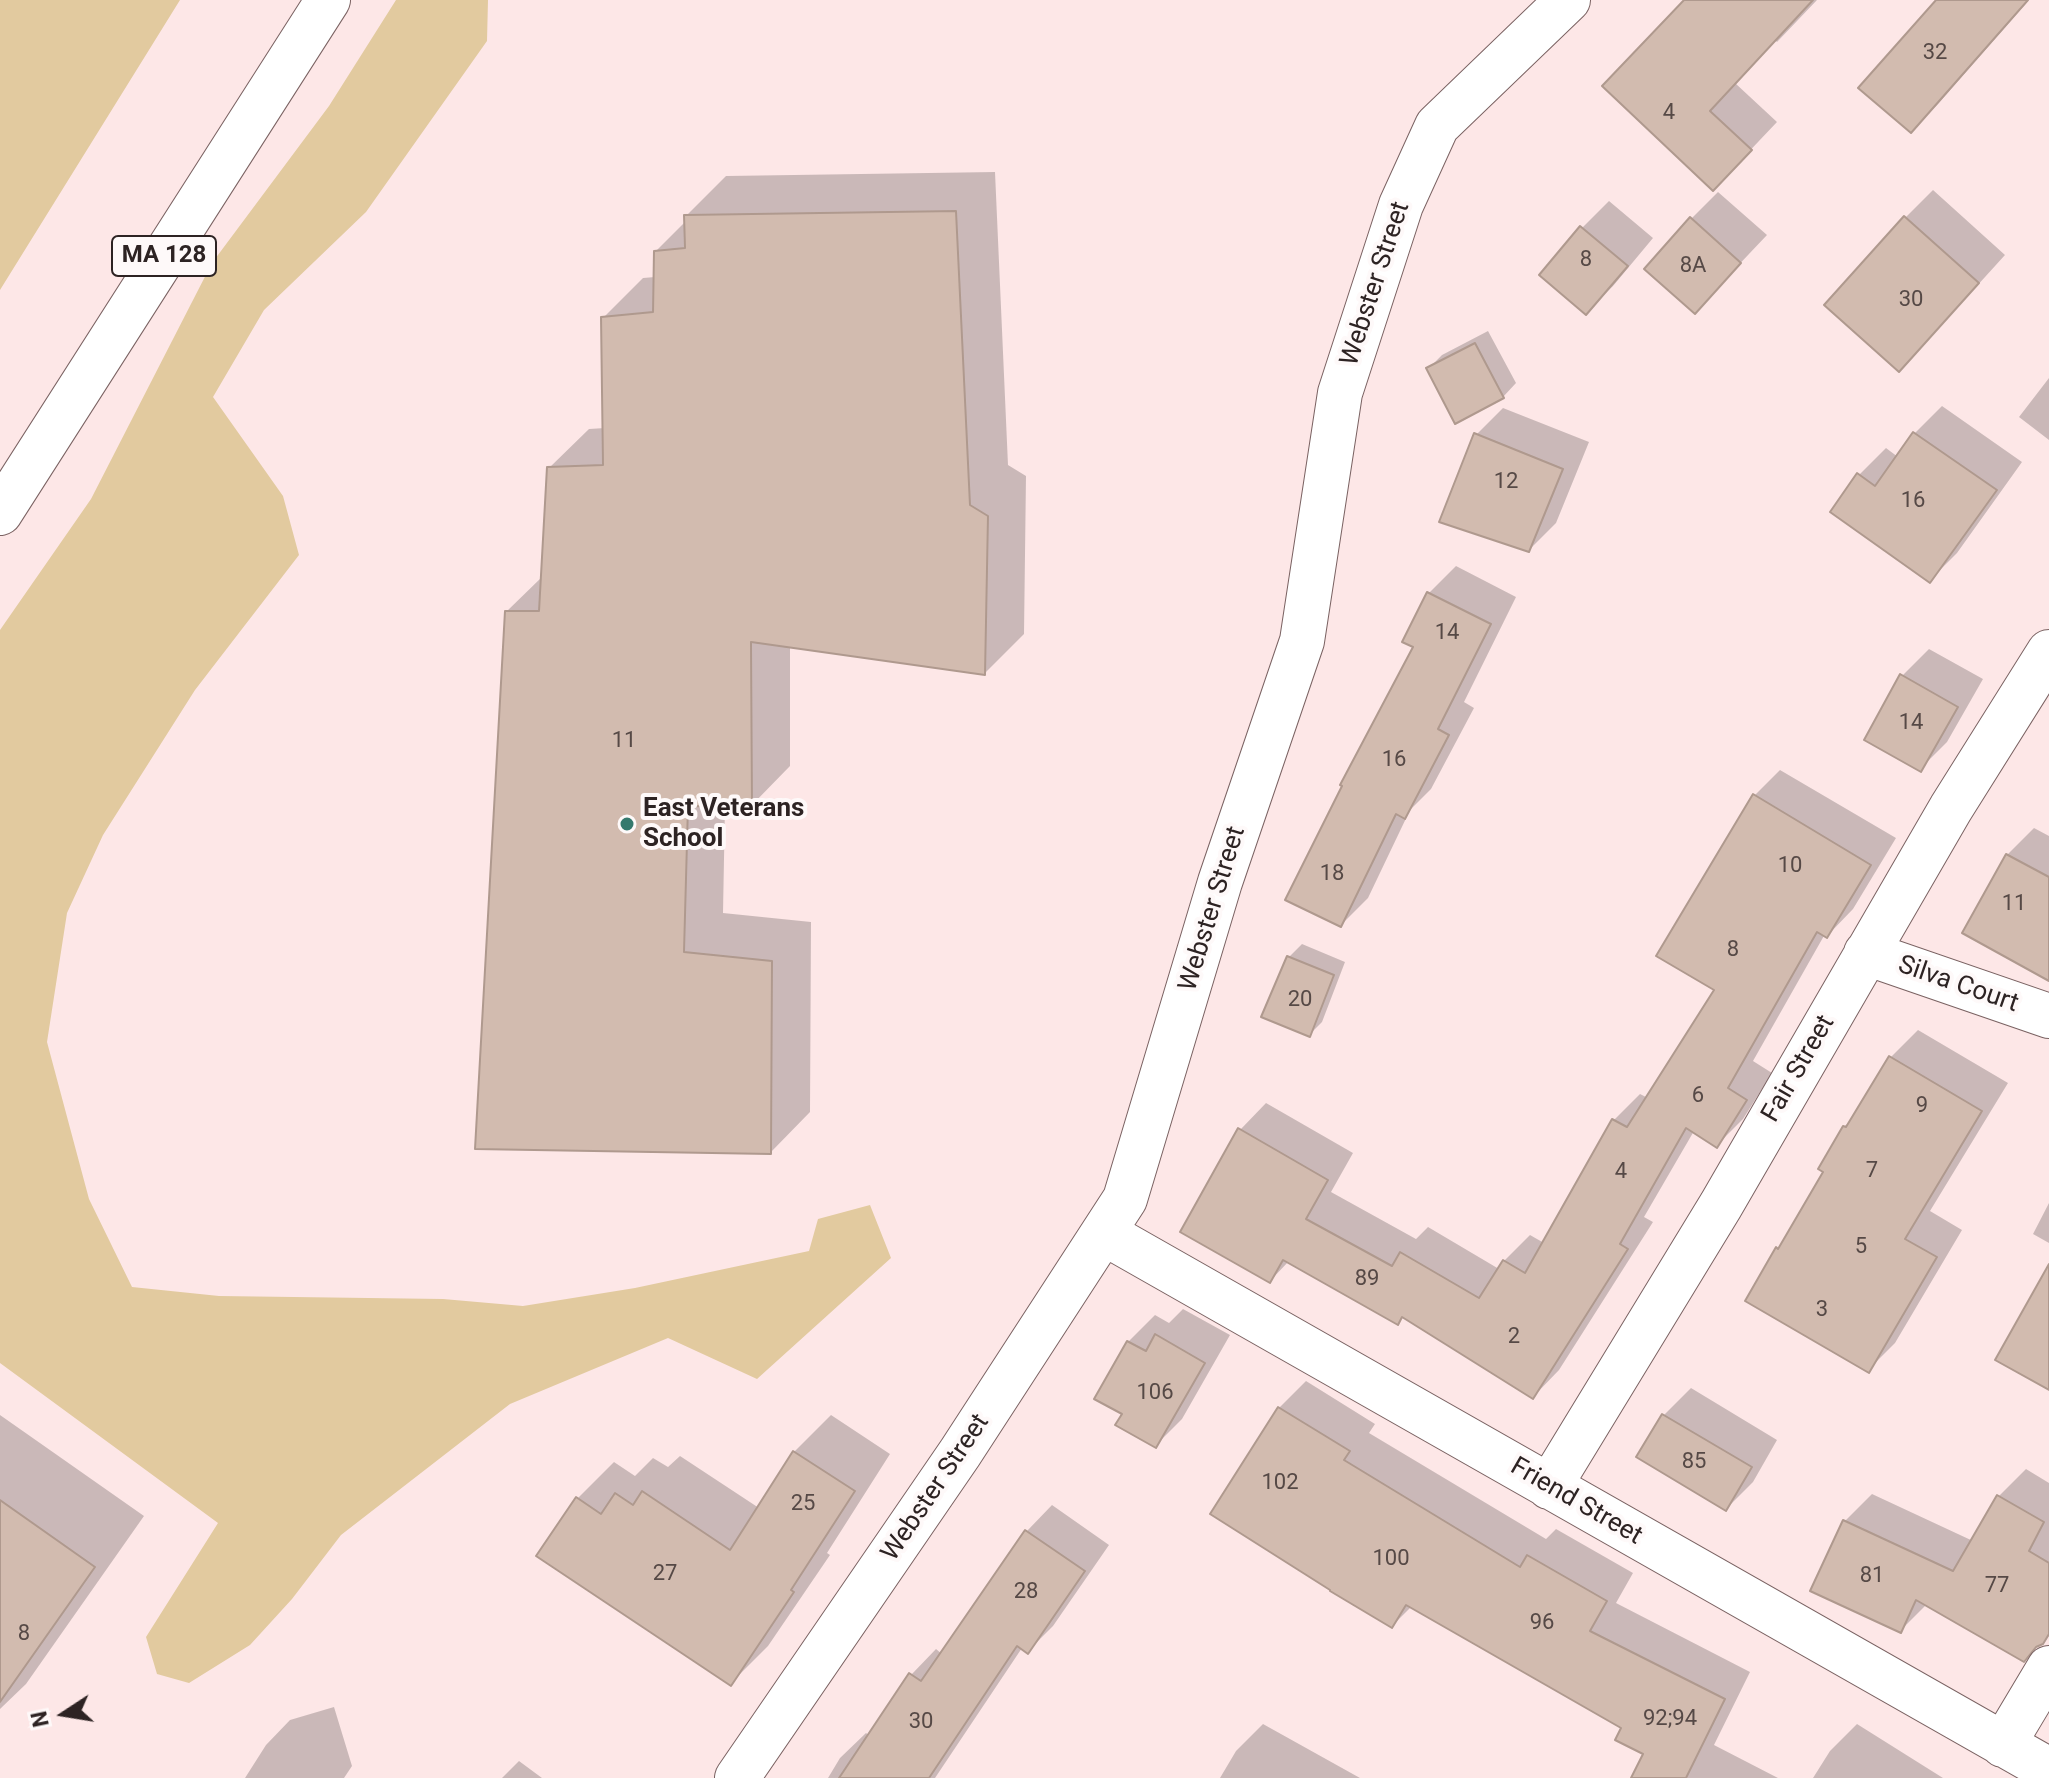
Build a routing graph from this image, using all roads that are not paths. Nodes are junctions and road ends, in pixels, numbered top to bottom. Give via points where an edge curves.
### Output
1 (328, 0) edge
2 (1568, 0) edge
3 (0, 513) edge
4 (2049, 652) edge
5 (1866, 953) junction
6 (2049, 1016) edge
7 (1104, 1233) junction
8 (1549, 1487) junction
9 (2049, 1668) edge
10 (2003, 1745) junction
11 (2049, 1770) edge
12 (737, 1778) edge

1 - 3 main road, MA 128
2 - 7 main road, Webster Street via 1437,126 1401,205 1340,393 1302,641 1220,882 1125,1199
4 - 5 main road, Fair Street
5 - 6 main road, Silva Court
5 - 8 main road, Fair Street
7 - 8 main road, Friend Street
7 - 12 main road, Webster Street
8 - 10 main road, Friend Street
9 - 10 main road
10 - 11 main road, Friend Street

